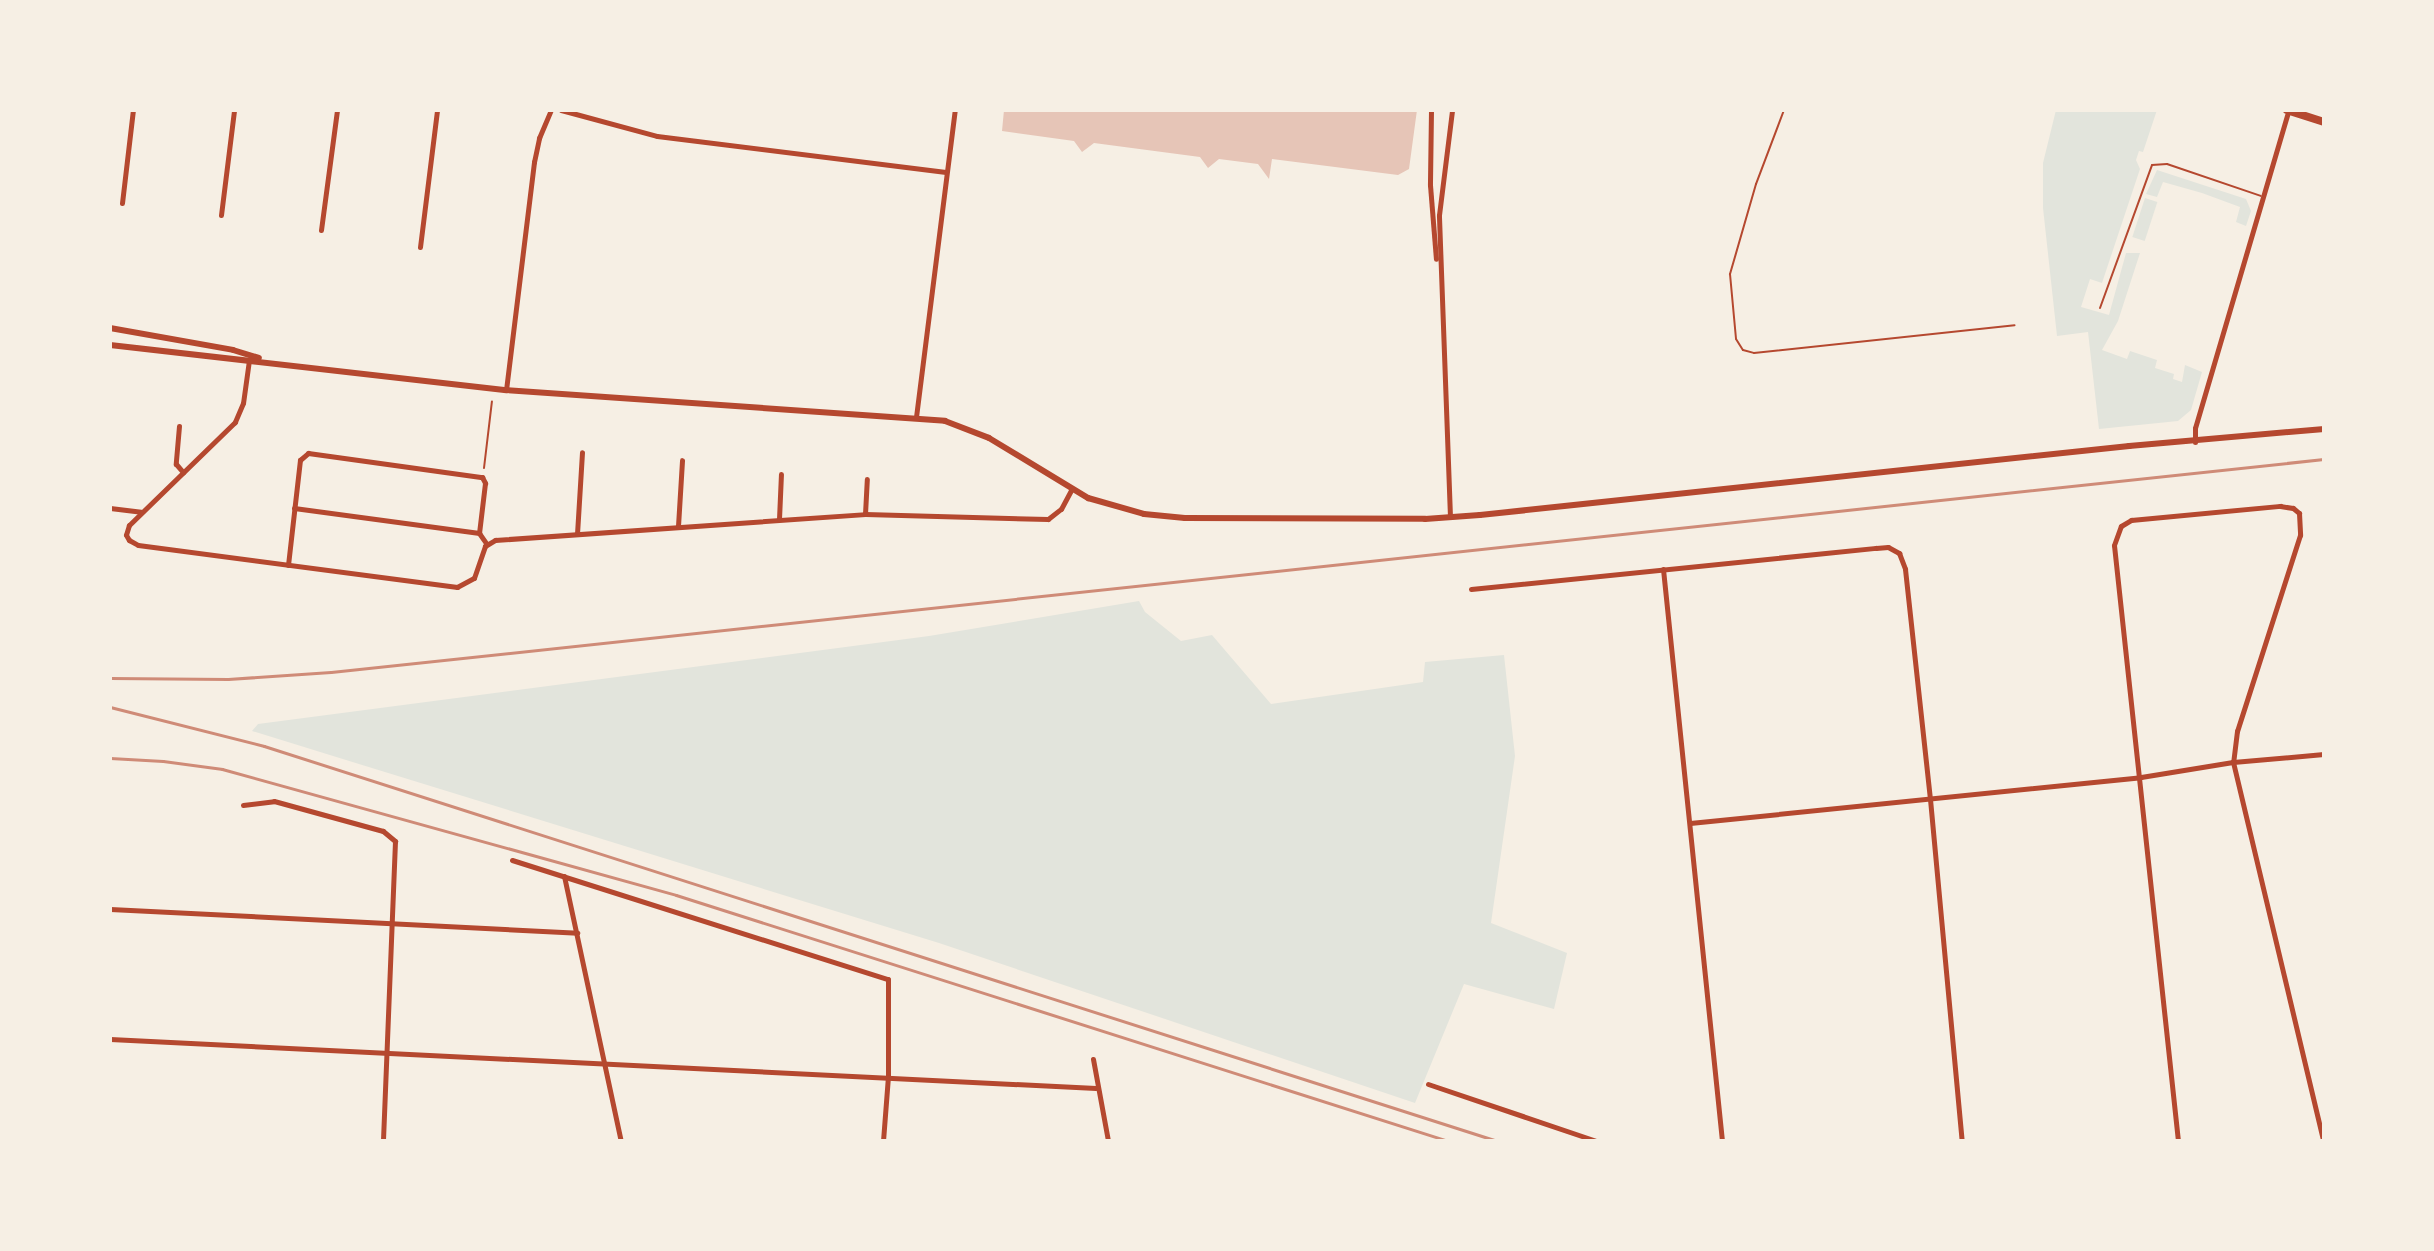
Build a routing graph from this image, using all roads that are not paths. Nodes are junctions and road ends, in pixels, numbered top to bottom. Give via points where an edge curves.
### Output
1 (133, 110) edge
2 (234, 110) edge
3 (337, 110) edge
4 (437, 110) edge
5 (551, 110) edge
6 (561, 110) edge
7 (955, 110) edge
8 (1431, 110) edge
9 (1452, 110) edge
10 (1784, 110) edge
11 (2287, 110) edge
12 (2324, 122) edge
13 (946, 172) junction
14 (2264, 198) junction
15 (122, 203) dead end
16 (221, 215) dead end
17 (321, 230) dead end
18 (420, 247) dead end
19 (1439, 284) junction
20 (2100, 308) dead end
21 (2015, 325) dead end
22 (110, 328) edge
23 (110, 345) edge
24 (250, 358) junction
25 (506, 390) junction
26 (916, 417) junction
27 (179, 426) dead end
28 (2324, 429) edge
29 (2195, 442) junction
30 (582, 452) dead end
31 (682, 460) dead end
32 (183, 472) junction
33 (781, 474) dead end
34 (867, 479) dead end
35 (1071, 490) junction
36 (110, 508) edge
37 (294, 508) junction
38 (142, 512) junction
39 (865, 514) junction
40 (1450, 517) junction
41 (779, 519) junction
42 (678, 526) junction
43 (479, 533) junction
44 (577, 534) junction
45 (486, 543) junction
46 (288, 565) junction
47 (1663, 569) junction
48 (1471, 589) dead end
49 (2324, 754) edge
50 (2233, 762) junction
51 (2141, 777) junction
52 (1930, 799) junction
53 (243, 805) dead end
54 (1690, 823) junction
55 (512, 860) dead end
56 (564, 875) junction
57 (110, 909) edge
58 (393, 922) junction
59 (577, 933) junction
60 (110, 1039) edge
61 (388, 1052) junction
62 (1093, 1059) dead end
63 (604, 1063) junction
64 (888, 1076) junction
65 (1428, 1084) dead end
66 (1096, 1088) junction
67 (383, 1141) edge
68 (621, 1141) edge
69 (883, 1141) edge
70 (1108, 1141) edge
71 (1596, 1141) edge
72 (1722, 1141) edge
73 (1962, 1141) edge
74 (2178, 1141) edge
75 (2323, 1141) edge

1 - 15 street
2 - 16 street
3 - 17 street
4 - 18 street
5 - 25 street via 534,162
6 - 13 street via 657,136
7 - 13 street
8 - 19 street via 1430,185
9 - 19 street via 1439,215
10 - 21 lane via 1730,274 1736,339 1743,350
11 - 12 main road
11 - 14 street
13 - 26 street
14 - 20 lane via 2167,164 2152,165
14 - 29 street
19 - 40 street
22 - 24 street
23 - 24 street
24 - 25 street
24 - 32 street via 235,422
25 - 26 street
26 - 35 street via 974,431
27 - 32 street via 176,464
28 - 29 street
29 - 40 street
30 - 44 street
31 - 42 street
32 - 38 street
33 - 41 street
34 - 39 street
35 - 39 street via 1048,519
35 - 40 street via 1122,509 1185,518
36 - 38 street
37 - 43 street
37 - 43 street via 300,460 308,453 474,474 485,483
37 - 46 street
38 - 46 street via 126,529 127,539 138,545
39 - 41 street
41 - 42 street
42 - 44 street
43 - 45 street
44 - 45 street
45 - 46 street via 474,578 457,587
47 - 48 street
47 - 52 street via 1888,547 1899,553
47 - 54 street
49 - 50 street
50 - 51 street
50 - 51 street via 2237,731 2300,535 2299,513 2293,508 2131,520 2121,526 2114,545
50 - 75 street
51 - 52 street
51 - 74 street
52 - 54 street
52 - 73 street
53 - 58 street via 274,801 389,835 397,854
54 - 72 street
55 - 56 street
56 - 59 street
56 - 64 street via 888,979
57 - 58 street
58 - 59 street
58 - 61 street
59 - 63 street
60 - 61 street
61 - 63 street
61 - 67 street
62 - 66 street
63 - 64 street
63 - 68 street
64 - 66 street
64 - 69 street
65 - 71 street
66 - 70 street

